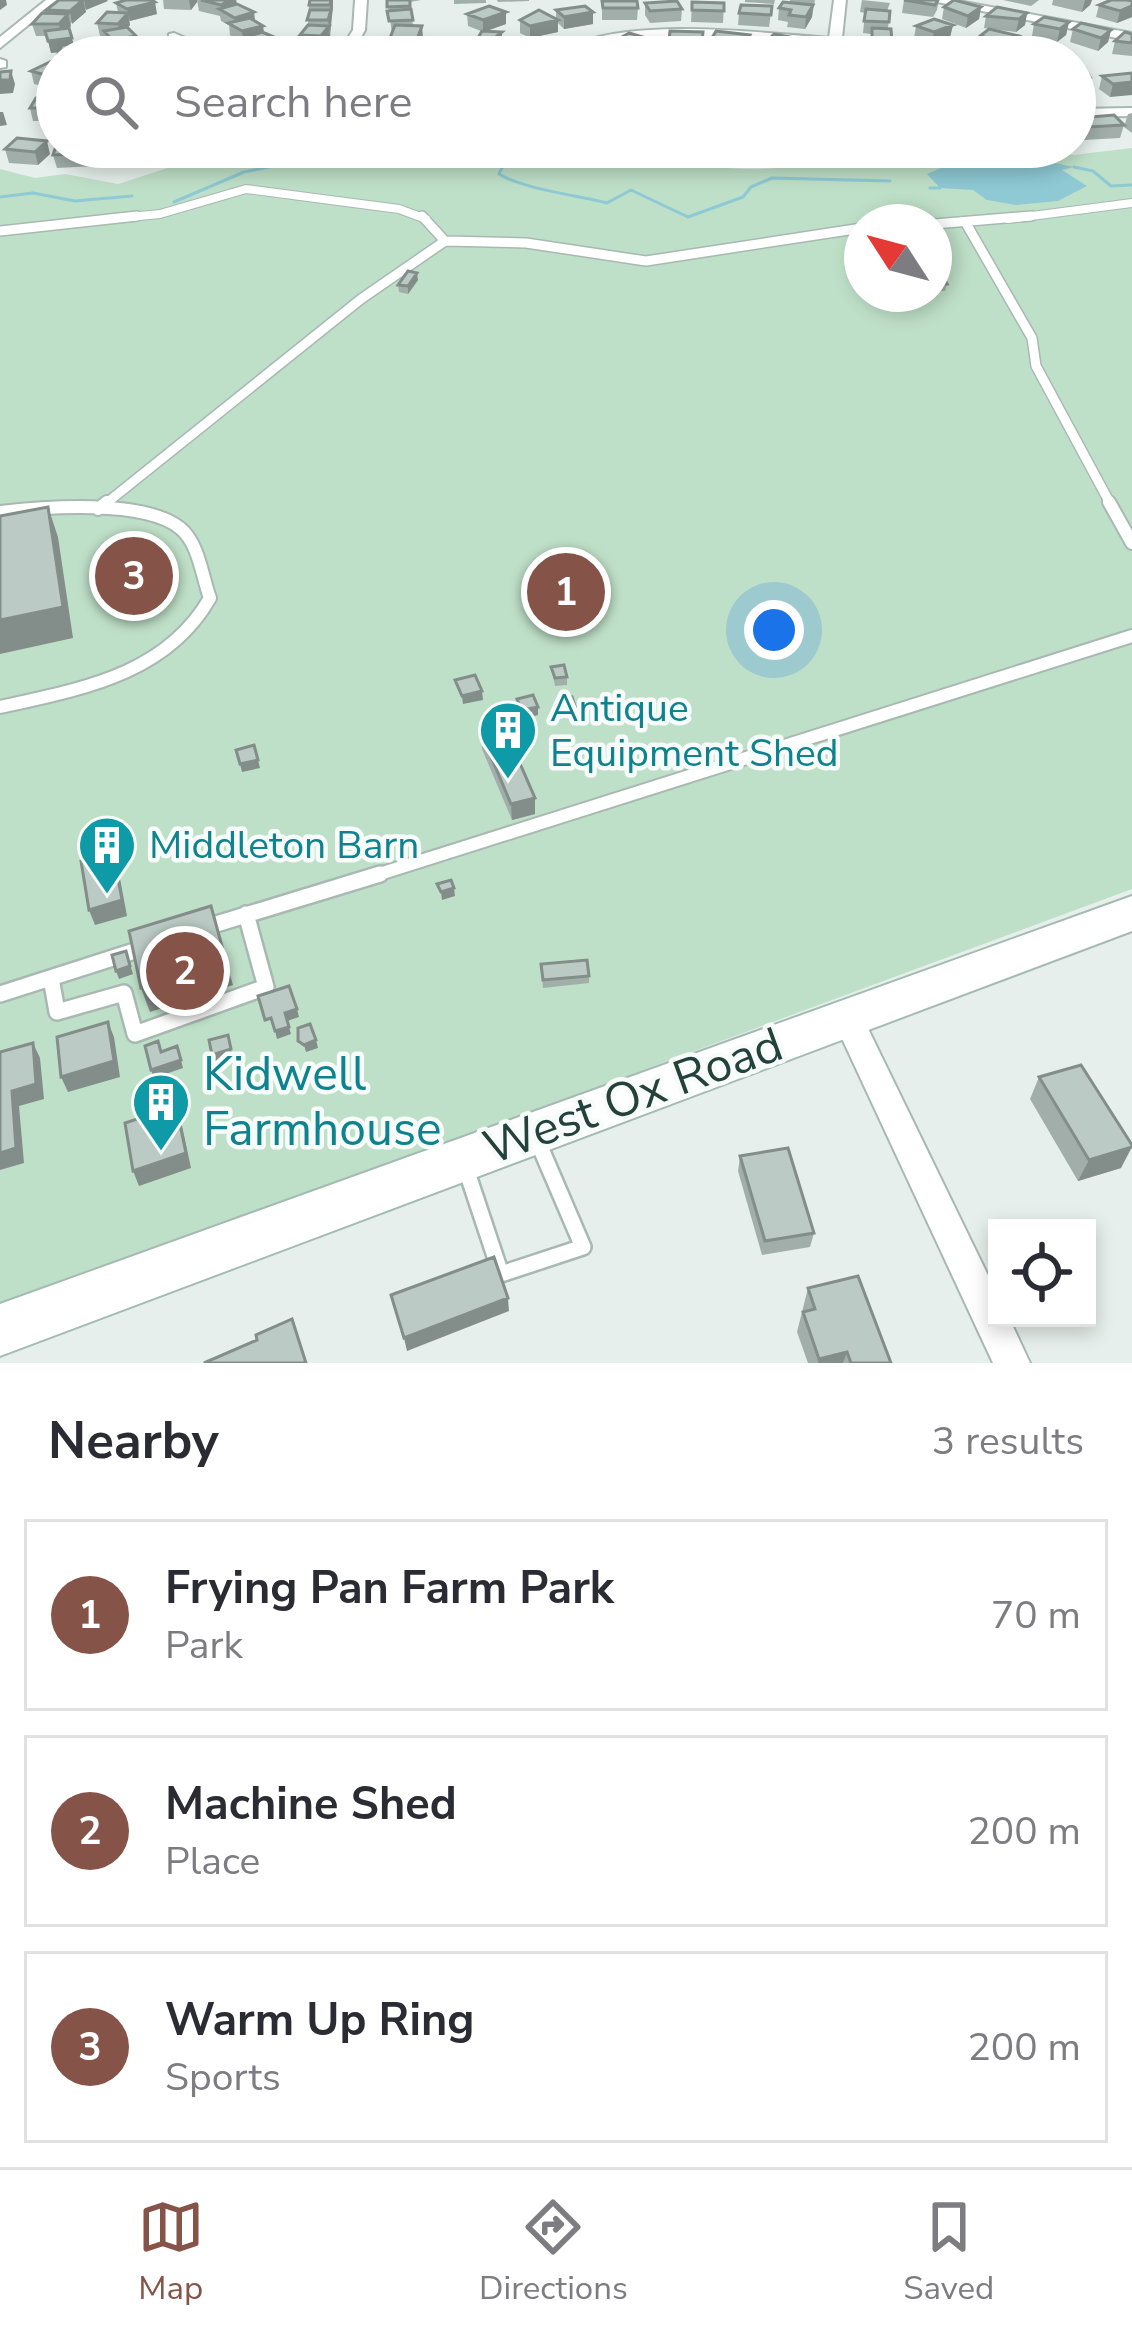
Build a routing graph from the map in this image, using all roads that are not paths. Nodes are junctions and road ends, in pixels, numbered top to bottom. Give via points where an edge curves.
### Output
1 (53, 0) edge
2 (362, 0) edge
3 (840, 0) edge
4 (933, 0) edge
5 (355, 36) edge
6 (835, 36) edge
7 (1132, 37) edge
8 (0, 44) edge
9 (1132, 112) edge
10 (1096, 113) edge
11 (1132, 203) edge
12 (952, 225) edge
13 (967, 225) junction
14 (0, 231) edge
15 (844, 231) edge
16 (445, 242) junction
17 (98, 509) junction
18 (0, 512) edge
19 (1132, 543) edge
20 (1132, 637) edge
21 (0, 707) edge
22 (1132, 913) edge
23 (246, 914) junction
24 (182, 936) edge
25 (160, 943) edge
26 (51, 978) junction
27 (0, 994) edge
28 (847, 1017) junction
29 (534, 1132) junction
30 (463, 1159) junction
31 (0, 1330) edge
32 (1012, 1363) edge

1 - 8 street
2 - 5 street
3 - 6 street
4 - 7 street
9 - 10 street
11 - 13 lane
12 - 13 lane
13 - 19 lane
14 - 16 lane via 160,214 246,190 399,209 424,217
15 - 16 lane via 646,261 526,243
16 - 17 lane via 344,311
17 - 18 lane
17 - 21 lane via 170,521 185,531 210,598 202,616 158,656 73,691
20 - 23 lane
22 - 28 main road, West Ox Road
23 - 24 lane
23 - 26 lane via 266,987 134,1034 124,993 57,1012
25 - 26 lane
26 - 27 lane
28 - 29 main road, West Ox Road
28 - 32 street
29 - 30 main road, West Ox Road
29 - 30 lane via 583,1247 501,1274
30 - 31 main road, West Ox Road

